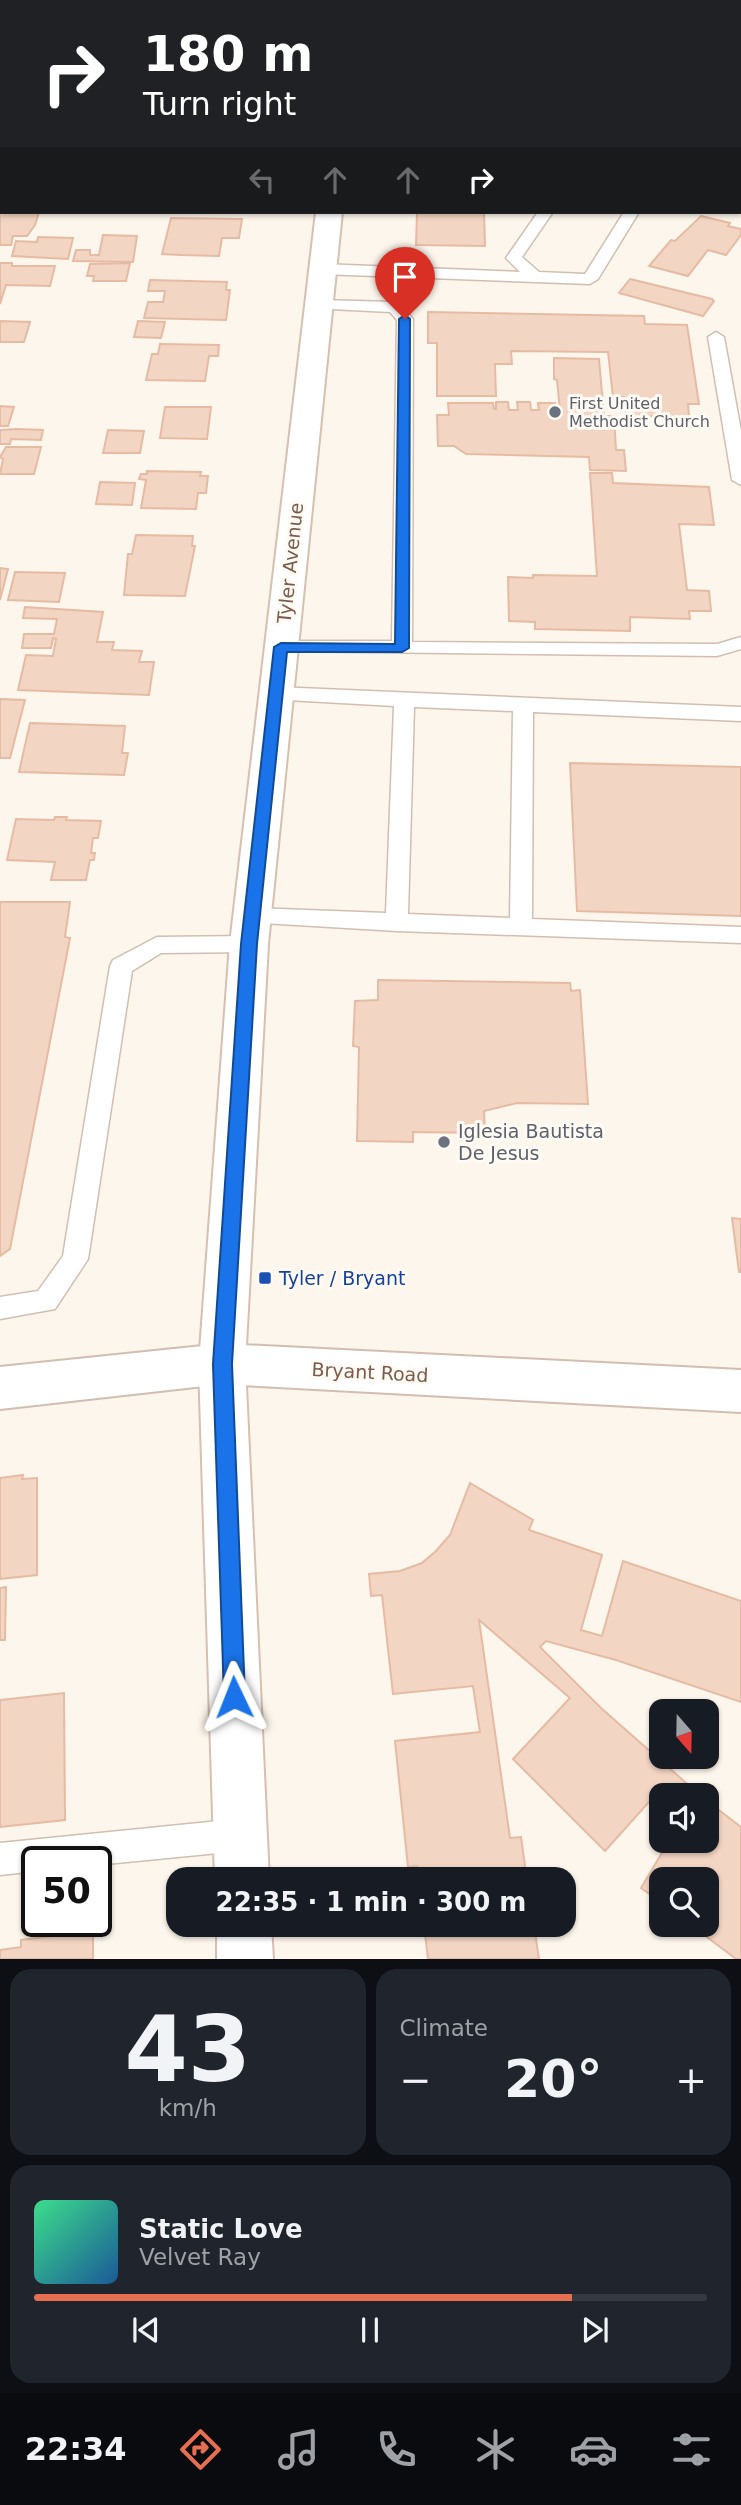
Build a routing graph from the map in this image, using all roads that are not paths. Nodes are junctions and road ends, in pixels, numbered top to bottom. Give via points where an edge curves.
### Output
1 (329, 214) edge
2 (544, 214) edge
3 (630, 214) edge
4 (321, 269) junction
5 (535, 276) junction
6 (317, 305) junction
7 (716, 337) dead end
8 (741, 480) edge
9 (741, 643) edge
10 (281, 647) junction
11 (402, 648) junction
12 (276, 694) junction
13 (404, 699) junction
14 (523, 704) junction
15 (741, 714) edge
16 (397, 923) junction
17 (521, 928) junction
18 (251, 930) junction
19 (741, 935) edge
20 (0, 1308) edge
21 (222, 1364) junction
22 (0, 1388) edge
23 (741, 1391) edge
24 (240, 1857) edge
25 (0, 1859) edge
26 (245, 1937) edge
27 (246, 1959) edge

1 - 4 main road, Tyler Avenue
2 - 5 lane via 514,258
3 - 5 lane via 590,278
4 - 5 lane
4 - 6 main road, Tyler Avenue
6 - 10 main road, Tyler Avenue
6 - 11 lane via 394,307 405,319
7 - 8 lane
9 - 11 lane via 718,650
10 - 11 lane
10 - 12 main road, Tyler Avenue
12 - 13 lane
12 - 18 main road, Tyler Avenue
13 - 14 lane
13 - 16 lane
14 - 15 lane
14 - 17 lane
16 - 17 lane
16 - 18 lane
17 - 19 lane
18 - 20 lane via 157,945 121,966 75,1259 46,1301
18 - 21 main road, Tyler Avenue
21 - 22 main road, Bryant Road
21 - 23 main road, Bryant Road
21 - 24 main road, Tyler Avenue
24 - 25 lane
26 - 27 main road

